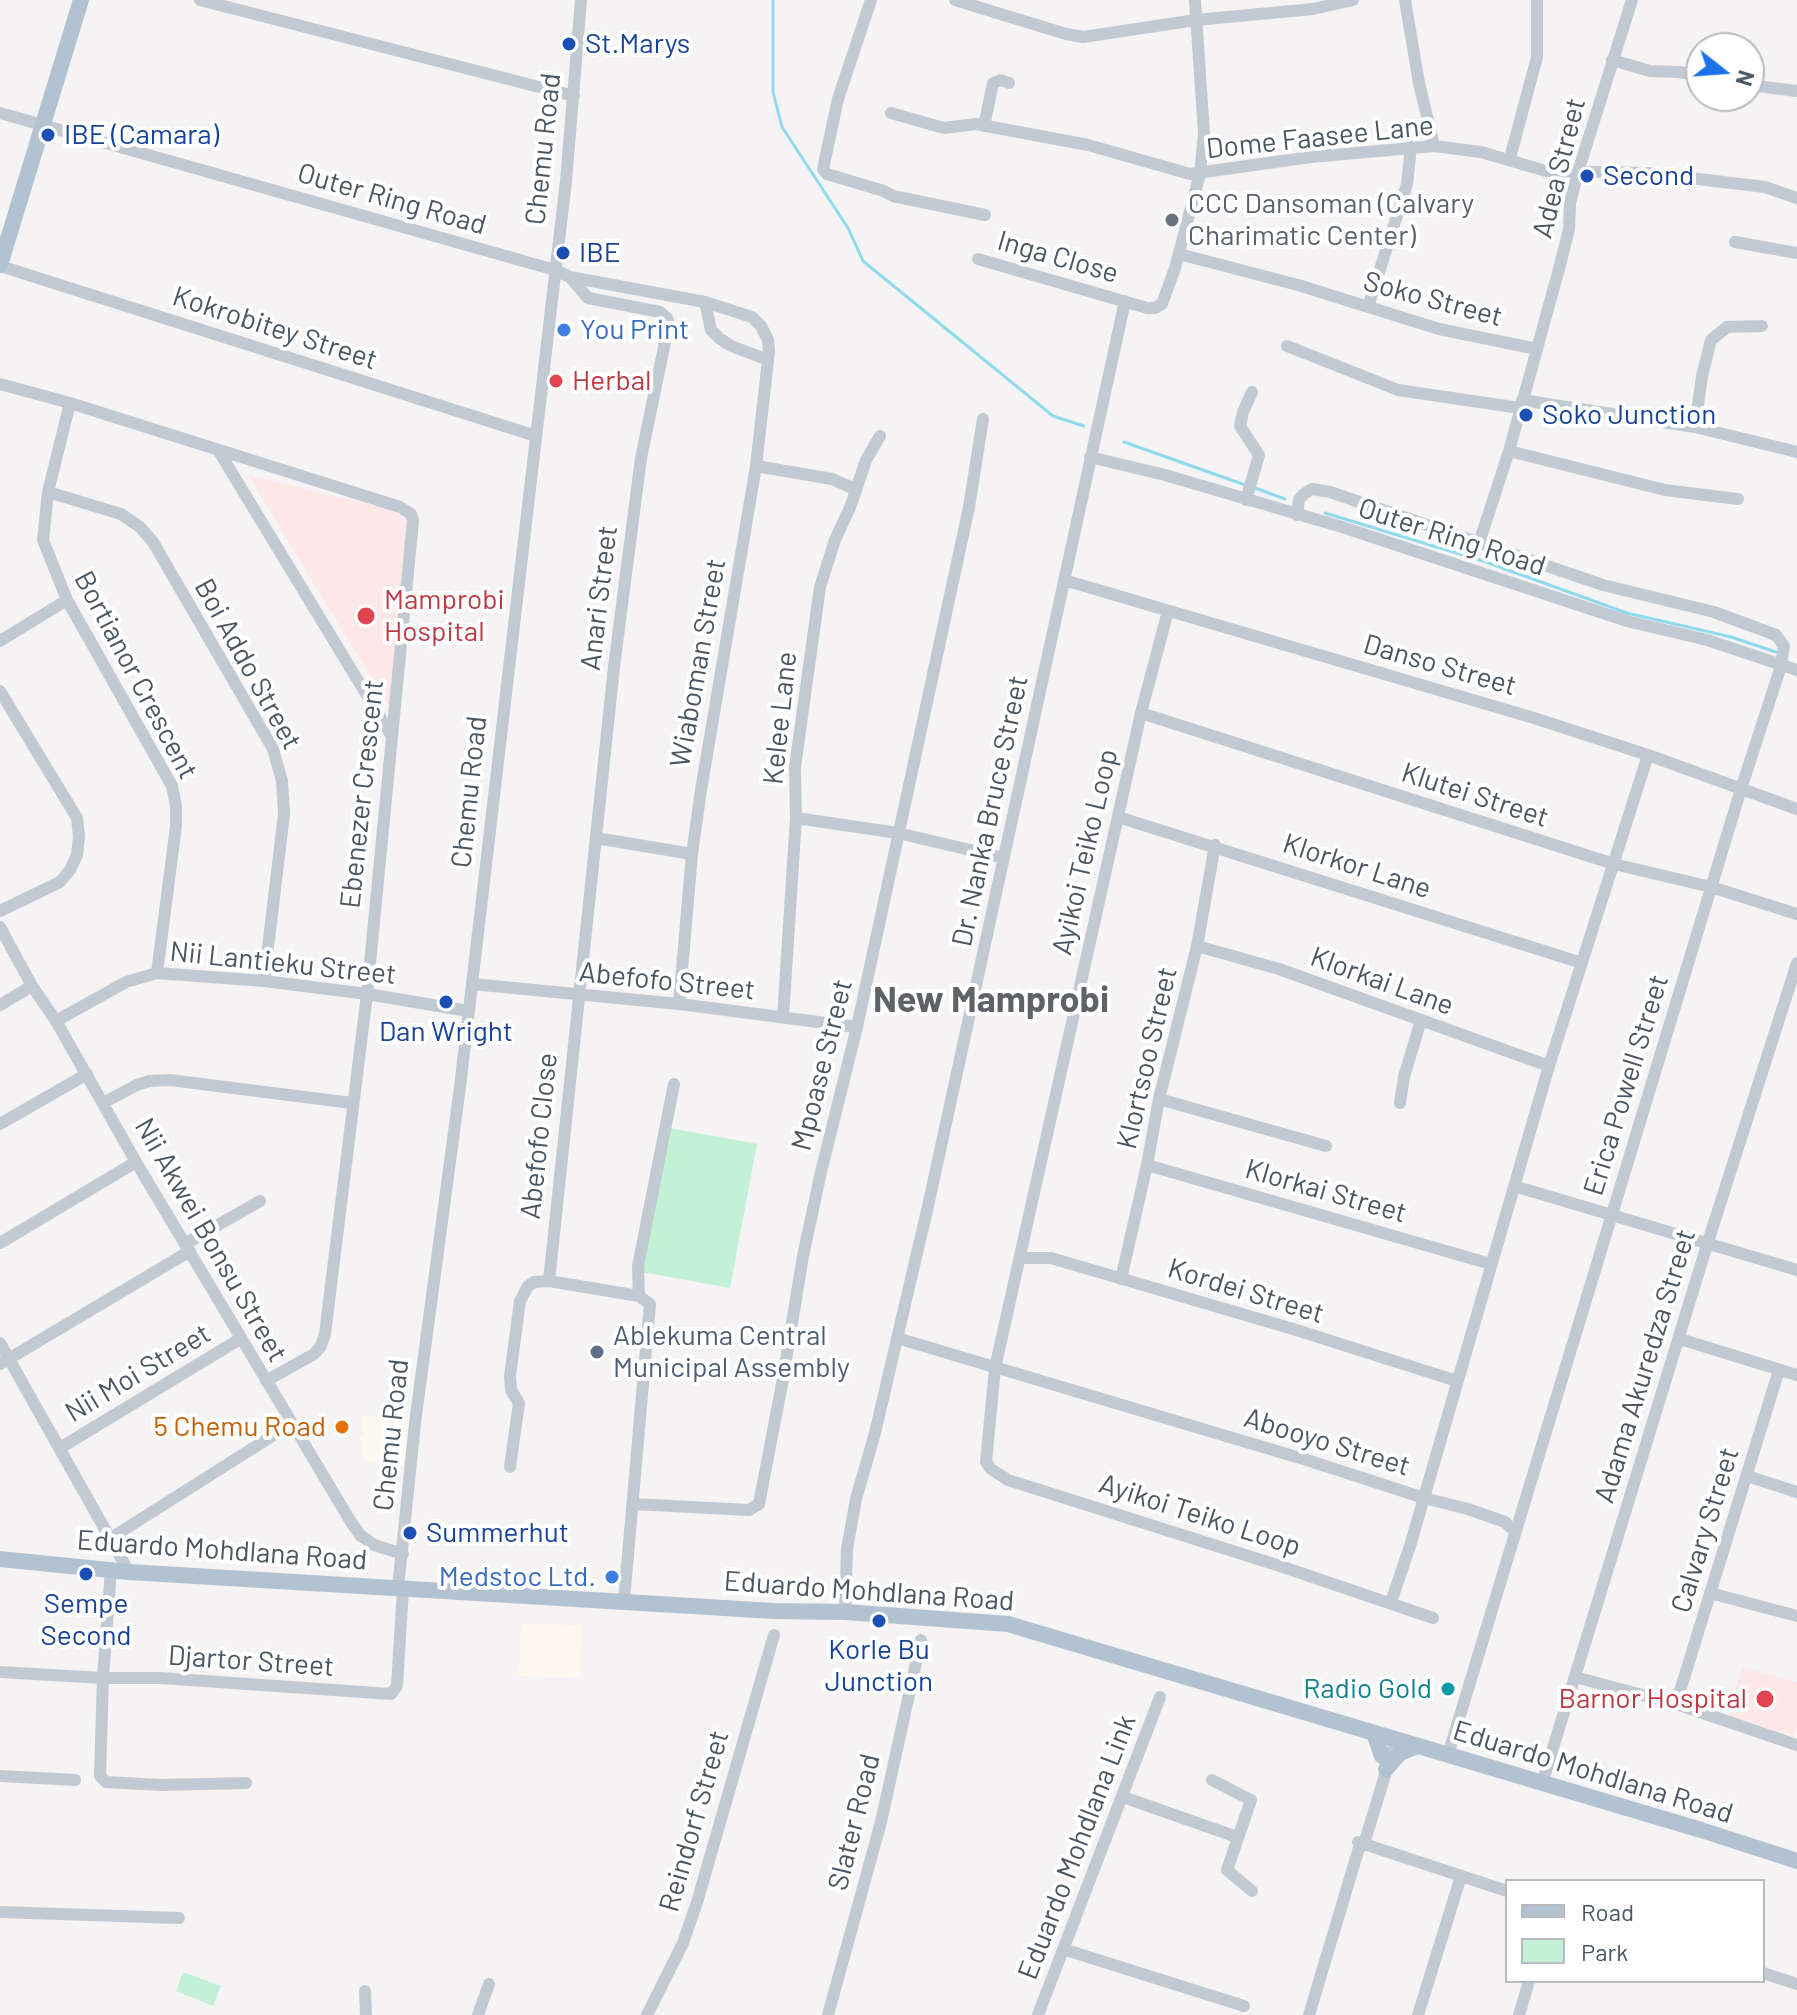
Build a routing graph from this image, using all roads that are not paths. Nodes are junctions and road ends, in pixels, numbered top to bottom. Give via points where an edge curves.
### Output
1 (81, 0) edge
2 (200, 0) edge
3 (581, 0) edge
4 (871, 0) edge
5 (955, 0) edge
6 (1195, 0) edge
7 (1353, 0) edge
8 (1405, 0) edge
9 (1537, 0) edge
10 (1632, 0) edge
11 (1196, 20) junction
12 (1612, 60) junction
13 (1685, 73) edge
14 (1009, 83) dead end
15 (1765, 87) edge
16 (1797, 91) edge
17 (574, 96) junction
18 (0, 113) edge
19 (891, 113) dead end
20 (42, 126) junction
21 (984, 126) junction
22 (1434, 146) junction
23 (1411, 147) junction
24 (1510, 158) junction
25 (1578, 172) junction
26 (1200, 174) junction
27 (1797, 198) edge
28 (985, 215) dead end
29 (1735, 242) dead end
30 (1797, 253) edge
31 (1179, 254) junction
32 (978, 259) dead end
33 (0, 266) edge
34 (555, 270) junction
35 (570, 277) junction
36 (1125, 301) junction
37 (705, 302) junction
38 (1368, 307) junction
39 (1762, 326) dead end
40 (766, 332) joint
41 (1287, 346) dead end
42 (1537, 349) junction
43 (768, 360) junction
44 (0, 384) edge
45 (1252, 392) dead end
46 (70, 403) junction
47 (1521, 404) junction
48 (983, 419) dead end
49 (1695, 427) junction
50 (536, 436) junction
51 (880, 436) dead end
52 (218, 450) junction
53 (1509, 451) junction
54 (1797, 452) edge
55 (1090, 457) junction
56 (756, 466) junction
57 (855, 489) junction
58 (48, 492) junction
59 (1738, 499) dead end
60 (1246, 500) junction
61 (1297, 515) junction
62 (1479, 543) junction
63 (1064, 580) junction
64 (67, 600) junction
65 (1168, 611) junction
66 (0, 641) edge
67 (1782, 659) junction
68 (1797, 670) edge
69 (0, 691) edge
70 (1141, 713) junction
71 (391, 735) junction
72 (1648, 755) junction
73 (1741, 789) junction
74 (1797, 809) edge
75 (1118, 817) junction
76 (796, 818) junction
77 (898, 833) junction
78 (596, 838) junction
79 (1215, 845) junction
80 (692, 854) junction
81 (1004, 858) junction
82 (1614, 864) junction
83 (1711, 887) junction
84 (0, 911) edge
85 (1797, 914) edge
86 (0, 927) edge
87 (1197, 946) junction
88 (1582, 963) junction
89 (1797, 963) edge
90 (157, 973) junction
91 (264, 981) junction
92 (472, 984) junction
93 (32, 986) junction
94 (367, 994) junction
95 (578, 995) junction
96 (679, 1004) junction
97 (0, 1005) edge
98 (468, 1011) junction
99 (783, 1017) junction
100 (1421, 1020) junction
101 (56, 1021) junction
102 (857, 1027) junction
103 (1549, 1066) junction
104 (87, 1074) junction
105 (674, 1084) dead end
106 (1159, 1099) junction
107 (103, 1103) junction
108 (352, 1103) junction
109 (1400, 1103) dead end
110 (0, 1124) edge
111 (1326, 1146) dead end
112 (136, 1162) junction
113 (1147, 1165) junction
114 (1514, 1186) junction
115 (260, 1201) dead end
116 (1612, 1216) junction
117 (0, 1243) edge
118 (1707, 1245) junction
119 (188, 1247) junction
120 (1020, 1258) junction
121 (1491, 1264) junction
122 (1797, 1270) edge
123 (1121, 1279) junction
124 (549, 1281) junction
125 (639, 1296) junction
126 (897, 1338) junction
127 (240, 1339) junction
128 (1680, 1339) junction
129 (0, 1343) edge
130 (4, 1361) edge
131 (995, 1368) junction
132 (1779, 1370) junction
133 (1797, 1375) edge
134 (266, 1381) junction
135 (1457, 1381) junction
136 (291, 1424) junction
137 (60, 1448) junction
138 (510, 1467) dead end
139 (1747, 1476) junction
140 (1797, 1492) edge
141 (1424, 1498) junction
142 (633, 1504) junction
143 (1515, 1532) junction
144 (111, 1538) junction
145 (403, 1554) junction
146 (0, 1559) edge
147 (111, 1569) junction
148 (129, 1572) junction
149 (400, 1589) junction
150 (1710, 1593) junction
151 (624, 1600) junction
152 (1391, 1602) junction
153 (845, 1612) junction
154 (1797, 1616) edge
155 (1433, 1618) dead end
156 (774, 1635) dead end
157 (921, 1640) dead end
158 (0, 1672) edge
159 (1575, 1677) junction
160 (103, 1678) junction
161 (1160, 1697) dead end
162 (1676, 1704) junction
163 (1386, 1736) junction
164 (1797, 1745) edge
165 (1417, 1746) junction
166 (1448, 1755) junction
167 (1384, 1762) junction
168 (0, 1776) edge
169 (75, 1780) dead end
170 (1212, 1780) dead end
171 (246, 1783) dead end
172 (1542, 1784) junction
173 (1123, 1797) junction
174 (1237, 1837) junction
175 (1360, 1844) junction
176 (1797, 1861) edge
177 (1461, 1876) junction
178 (1505, 1890) edge
179 (1252, 1891) dead end
180 (0, 1912) edge
181 (179, 1918) dead end
182 (1063, 1949) junction
183 (1765, 1974) edge
184 (1528, 1983) edge
185 (489, 1984) dead end
186 (1797, 1984) edge
187 (365, 1991) dead end
188 (1244, 2006) dead end
189 (366, 2015) edge
190 (478, 2015) edge
191 (647, 2015) edge
192 (828, 2015) edge
193 (1038, 2015) edge
194 (1309, 2015) edge
195 (1418, 2015) edge
196 (1519, 2015) edge

1 - 20 main road
2 - 17 street
3 - 17 street, Chemu Road
4 - 28 street via 838,99 823,169 893,196
5 - 11 street via 1075,36
6 - 11 street
7 - 11 street
8 - 22 street
9 - 24 street via 1537,57
10 - 12 street, Adea Street
11 - 26 street via 1204,133
12 - 13 street via 1650,71
12 - 25 street, Adea Street
14 - 21 street via 993,83
15 - 16 street
17 - 34 street, Chemu Road
18 - 20 street, Outer Ring Road
19 - 21 street, Dome Faasee Lane via 944,128
20 - 33 main road
20 - 34 street, Outer Ring Road
21 - 26 street, Dome Faasee Lane via 1088,145
22 - 23 street, Dome Faasee Lane
22 - 24 street, Dome Faasee Lane
23 - 26 street, Dome Faasee Lane
23 - 38 street via 1407,184
24 - 25 street, Dome Faasee Lane via 1546,171
25 - 27 street, Dome Faasee Lane via 1648,173 1765,187
25 - 42 street, Adea Street via 1567,239
26 - 31 street
29 - 30 street
31 - 36 street, Inga Close via 1162,304 1147,308
31 - 38 street, Soko Street
32 - 36 street, Inga Close
33 - 50 street, Kokrobitey Street
34 - 35 street, Outer Ring Road
34 - 50 street, Chemu Road
35 - 37 street, Outer Ring Road
35 - 78 street, Anari Street via 588,298 660,312 669,323 640,467
36 - 55 street, Dr. Nanka Bruce Street
37 - 40 street, Outer Ring Road via 752,317
37 - 43 street via 711,330 719,338
38 - 42 street, Soko Street via 1439,329
39 - 49 street via 1727,327 1711,340
40 - 43 street, Wiaboman Street
41 - 47 street via 1398,390
42 - 47 street, Adea Street
43 - 56 street, Wiaboman Street
44 - 46 street, Ebenezer Crescent
45 - 60 street via 1240,426 1259,455
46 - 52 street, Ebenezer Crescent
46 - 58 street, Bortianor Crescent
47 - 49 street
47 - 53 street, Adea Street
48 - 77 street, Mpoase Street
49 - 54 street
50 - 92 street, Chemu Road
51 - 57 street, Kelee Lane
52 - 71 street
52 - 71 street, Ebenezer Crescent via 411,514 414,530
53 - 59 street via 1665,490
53 - 62 street, Adea Street
55 - 60 street, Outer Ring Road
55 - 63 street, Dr. Nanka Bruce Street
56 - 57 street via 832,479
56 - 80 street, Wiaboman Street
57 - 76 street, Kelee Lane via 820,587 795,767
58 - 64 street, Bortianor Crescent via 43,540
58 - 91 street, Boi Addo Street via 121,514 140,527 273,749 284,814
60 - 61 street, Outer Ring Road
61 - 62 street via 1299,499 1312,489 1320,490
61 - 67 street, Outer Ring Road via 1627,621
62 - 67 street via 1776,635 1783,641
63 - 65 street, Danso Street
63 - 81 street, Dr. Nanka Bruce Street
64 - 66 street
64 - 90 street, Bortianor Crescent via 172,786 176,826
65 - 70 street, Ayikoi Teiko Loop
65 - 72 street, Danso Street
67 - 68 street, Outer Ring Road
67 - 73 street, Erica Powell Street
69 - 84 street via 77,818 79,837 77,855 60,882
70 - 75 street, Ayikoi Teiko Loop
70 - 82 street, Klutei Street
71 - 94 street, Ebenezer Crescent
72 - 73 street, Danso Street
72 - 82 street
73 - 74 street, Danso Street
73 - 83 street, Erica Powell Street
75 - 79 street, Klorkor Lane
75 - 120 street, Ayikoi Teiko Loop
76 - 77 street
76 - 99 street, Kelee Lane
77 - 81 street
77 - 102 street, Mpoase Street
78 - 80 street
78 - 95 street, Anari Street
79 - 87 street, Klortsoo Street
79 - 88 street, Klorkor Lane
80 - 96 street, Wiaboman Street
81 - 126 street, Dr. Nanka Bruce Street
82 - 83 street, Klutei Street
82 - 88 street
83 - 85 street, Klutei Street
83 - 116 street, Erica Powell Street
86 - 93 street, Nii Akwei Bonsu Street
87 - 100 street, Klorkai Lane
87 - 106 street, Klortsoo Street
88 - 103 street
89 - 118 street, Adama Akuredza Street
90 - 91 street, Nii Lantieku Street
90 - 101 street, Nii Lantieku Street via 126,982
91 - 94 street, Nii Lantieku Street
92 - 95 street, Abefofo Street
92 - 98 street, Chemu Road
93 - 97 street
93 - 101 street, Nii Akwei Bonsu Street
94 - 98 street, Nii Lantieku Street
94 - 108 street, Ebenezer Crescent
95 - 96 street, Abefofo Street
95 - 124 street, Abefofo Close
96 - 99 street, Abefofo Street
98 - 145 street, Chemu Road
99 - 102 street, Abefofo Street
100 - 103 street, Klorkai Lane
100 - 109 street
101 - 104 street, Nii Akwei Bonsu Street
102 - 142 street, Mpoase Street via 803,1256 759,1504 749,1510
103 - 114 street
104 - 107 street, Nii Akwei Bonsu Street
104 - 110 street
105 - 125 street via 638,1266
106 - 111 street
106 - 113 street, Klortsoo Street
107 - 108 street via 137,1085 170,1080
107 - 112 street, Nii Akwei Bonsu Street
108 - 134 street, Ebenezer Crescent via 325,1334 314,1354
112 - 117 street
112 - 119 street, Nii Akwei Bonsu Street
113 - 121 street, Klorkai Street
113 - 123 street, Klortsoo Street
114 - 116 street
114 - 121 street
115 - 119 street
116 - 118 street
116 - 143 street, Erica Powell Street
118 - 122 street
118 - 128 street, Adama Akuredza Street
119 - 127 street, Nii Akwei Bonsu Street
119 - 130 street
120 - 123 street, Kordei Street via 1051,1258
120 - 131 street, Ayikoi Teiko Loop
121 - 135 street
123 - 135 street, Kordei Street
124 - 125 street
124 - 138 street via 534,1282 520,1301 510,1383 519,1403
125 - 142 street via 650,1304
126 - 131 street, Abooyo Street
126 - 153 street, Dr. Nanka Bruce Street via 852,1518
127 - 134 street, Nii Akwei Bonsu Street
127 - 137 street, Nii Moi Street
128 - 132 street
128 - 159 street, Adama Akuredza Street
129 - 130 street
130 - 137 street
131 - 141 street, Abooyo Street
131 - 152 street, Ayikoi Teiko Loop via 986,1462 1008,1480
132 - 133 street
132 - 139 street, Calvary Street
134 - 136 street, Nii Akwei Bonsu Street
135 - 141 street
136 - 144 street
136 - 145 street, Nii Akwei Bonsu Street via 360,1535
137 - 144 street
139 - 140 street
139 - 150 street, Calvary Street
141 - 143 street, Abooyo Street via 1496,1518
141 - 152 street
142 - 151 street
143 - 166 street
144 - 148 street
145 - 149 street, Chemu Road
146 - 147 main road, Eduardo Mohdlana Road
147 - 148 main road, Eduardo Mohdlana Road
147 - 160 street
148 - 149 main road, Eduardo Mohdlana Road
149 - 151 main road, Eduardo Mohdlana Road
149 - 160 street, Djartor Street via 397,1686 391,1694
150 - 154 street
150 - 162 street, Calvary Street
151 - 153 main road, Eduardo Mohdlana Road
152 - 155 street
153 - 163 main road, Eduardo Mohdlana Road via 1024,1627
156 - 191 street, Reindorf Street via 698,1899
157 - 192 street, Slater Road via 891,1781
158 - 160 street, Djartor Street
159 - 162 street
159 - 172 street, Adama Akuredza Street
160 - 171 street via 103,1780
161 - 173 street, Eduardo Mohdlana Link
162 - 164 street
163 - 165 main road, Eduardo Mohdlana Road
163 - 167 main road
165 - 166 main road, Eduardo Mohdlana Road
165 - 167 main road
166 - 172 main road, Eduardo Mohdlana Road
167 - 175 street
168 - 169 street
170 - 174 street via 1251,1800
172 - 176 main road, Eduardo Mohdlana Road
173 - 174 street
173 - 182 street, Eduardo Mohdlana Link
174 - 179 street via 1227,1870
175 - 177 street
175 - 194 street
177 - 178 street
177 - 195 street
180 - 181 street
182 - 188 street
182 - 193 street, Eduardo Mohdlana Link
183 - 186 street
184 - 196 street
185 - 190 street
187 - 189 street

